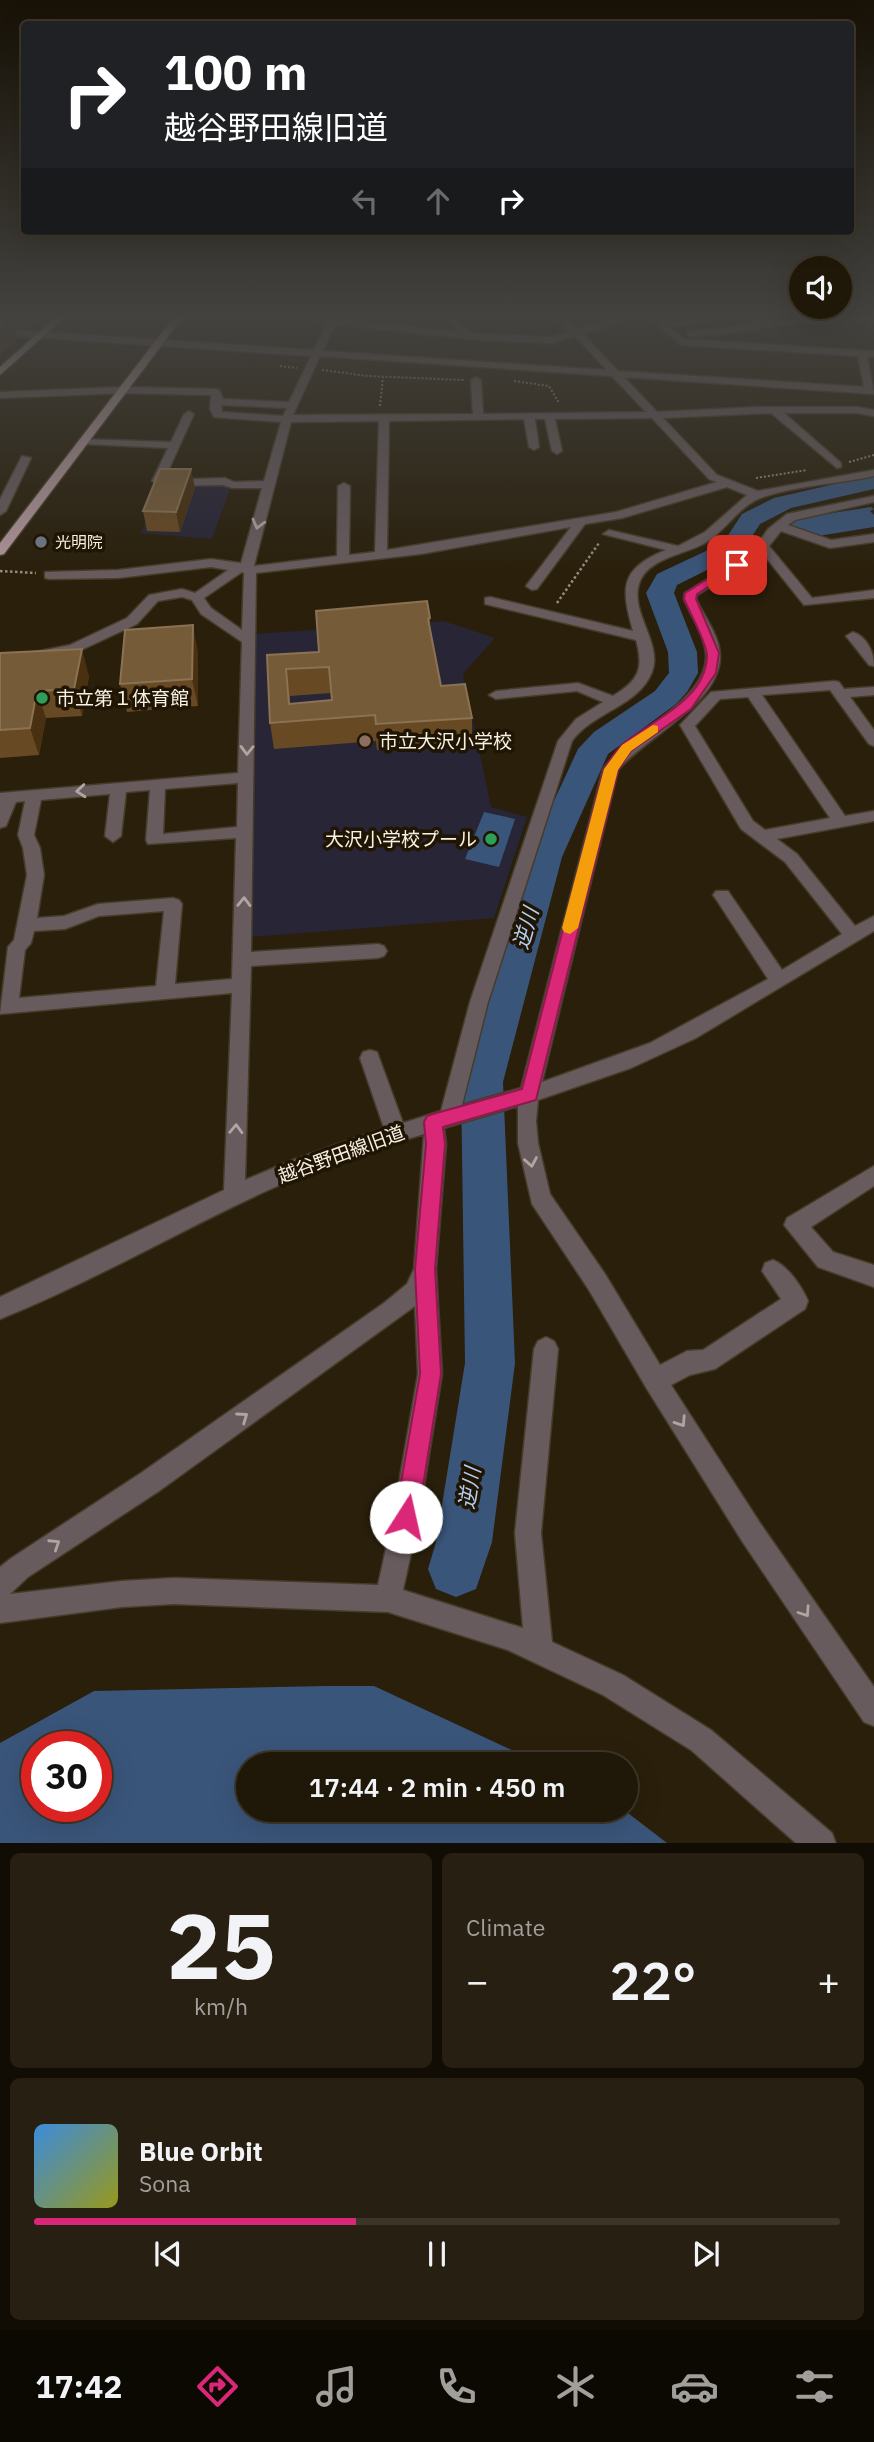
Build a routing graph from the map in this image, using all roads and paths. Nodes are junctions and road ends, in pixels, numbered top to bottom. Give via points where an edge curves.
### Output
1 (113, 403) edge
2 (217, 403) edge
3 (243, 403) edge
4 (382, 403) edge
5 (477, 403) edge
6 (560, 403) edge
7 (641, 403) edge
8 (294, 405) joint
9 (774, 410) junction
10 (874, 413) edge
11 (188, 414) dead end
12 (529, 415) junction
13 (548, 415) junction
14 (567, 415) junction
15 (652, 415) junction
16 (478, 416) junction
17 (287, 418) junction
18 (381, 418) junction
19 (84, 441) junction
20 (173, 445) junction
21 (534, 447) dead end
22 (557, 451) dead end
23 (874, 455) edge
24 (26, 458) dead end
25 (837, 465) junction
26 (874, 473) edge
27 (268, 484) junction
28 (727, 484) junction
29 (344, 486) dead end
30 (757, 495) junction
31 (874, 499) edge
32 (0, 511) edge
33 (618, 516) junction
34 (580, 523) junction
35 (779, 526) junction
36 (609, 534) dead end
37 (874, 538) edge
38 (2, 545) edge
39 (764, 547) junction
40 (676, 549) junction
41 (381, 555) junction
42 (343, 559) junction
43 (245, 569) junction
44 (0, 571) edge
45 (49, 575) joint
46 (532, 586) dead end
47 (874, 594) edge
48 (197, 597) junction
49 (490, 601) dead end
50 (548, 615) junction
51 (853, 636) dead end
52 (640, 637) junction
53 (249, 641) junction
54 (0, 663) edge
55 (874, 663) edge
56 (874, 691) edge
57 (752, 692) junction
58 (840, 694) junction
59 (496, 695) dead end
60 (614, 701) junction
61 (874, 741) edge
62 (246, 777) junction
63 (158, 784) junction
64 (119, 787) junction
65 (34, 795) junction
66 (5, 797) edge
67 (874, 816) edge
68 (0, 821) edge
69 (841, 822) junction
70 (245, 832) junction
71 (113, 836) dead end
72 (763, 836) junction
73 (722, 895) dead end
74 (26, 925) junction
75 (867, 929) edge
76 (378, 951) dead end
77 (242, 960) junction
78 (779, 979) junction
79 (242, 985) junction
80 (165, 992) junction
81 (4, 1007) edge
82 (370, 1058) dead end
83 (523, 1097) junction
84 (448, 1117) junction
85 (396, 1133) junction
86 (874, 1175) edge
87 (234, 1198) junction
88 (425, 1269) junction
89 (773, 1271) dead end
90 (874, 1276) edge
91 (0, 1308) edge
92 (546, 1349) dead end
93 (655, 1381) junction
94 (0, 1584) edge
95 (388, 1599) junction
96 (0, 1609) edge
97 (539, 1650) junction
98 (874, 1712) edge
99 (821, 1843) edge

1 - 19 main road
2 - 17 street via 218,415
3 - 8 street
4 - 18 path
5 - 16 street
6 - 14 path
7 - 15 street
8 - 17 street
9 - 10 street
9 - 15 street
9 - 25 street
11 - 20 street
12 - 13 street
12 - 16 street
12 - 21 street
13 - 14 street
13 - 22 street
14 - 15 street
15 - 28 street via 713,477
16 - 18 street
17 - 18 street
17 - 27 street
18 - 41 street
19 - 20 street
19 - 38 main road
20 - 27 street via 158,481
23 - 25 path
24 - 32 street
25 - 28 path
26 - 30 street
27 -> 43 street
28 - 30 street
28 - 33 street
29 - 42 street
30 - 40 street via 709,535
31 - 35 street via 801,513
33 - 34 street
33 - 50 path
34 - 41 street
34 - 46 street
35 - 37 street via 831,544
35 - 39 street
36 - 40 street
39 - 47 street via 809,602
39 - 83 street via 691,593 713,653 710,673 686,706 626,748 611,769
40 - 52 street via 647,564 633,581 630,597
41 - 42 street
42 - 43 street
43 - 45 street via 211,563
43 - 48 street
43 - 53 street
44 - 45 path
48 - 53 street via 206,611
48 - 54 street via 182,593 154,598 132,621 74,648
49 - 50 street
50 - 52 street
51 - 55 street
52 - 60 street via 647,671
53 -> 62 street
56 - 58 street
57 - 58 street via 834,685
57 - 69 street
57 - 72 street via 716,695 687,724 747,825
58 - 61 street
59 - 60 street via 578,687
60 - 84 street via 586,718 565,741 479,1002
62 - 63 street
62 - 70 street
63 - 64 street
63 - 70 street via 154,840
64 -> 65 street
64 - 71 street
65 - 66 street
65 - 74 street via 26,835 33,848 37,878
66 - 68 street
67 - 69 street
69 - 72 street
77 -> 70 street
72 - 75 street
73 - 78 street
74 - 80 street via 65,922 98,910 173,904
74 - 81 street via 22,943 16,947
75 - 78 street, 越谷野田線旧道
76 - 77 street
77 - 79 street
78 - 83 street, 越谷野田線旧道 via 652,1050
79 - 80 street
87 -> 79 street
80 - 81 street
82 - 85 street
83 - 84 street, 越谷野田線旧道
83 -> 93 street via 540,1197
84 - 85 street, 越谷野田線旧道
84 - 88 street via 436,1144
85 - 87 street, 越谷野田線旧道 via 295,1169
86 - 90 street via 795,1225 826,1260
87 - 91 street, 越谷野田線旧道
94 -> 88 street via 392,1311 415,1292
88 - 95 street via 430,1374
89 - 93 street via 797,1301 707,1362 687,1363
92 - 97 street via 528,1533
93 -> 98 street
95 - 96 street via 174,1591
95 - 97 street via 512,1637
97 - 99 street via 613,1685 701,1740

